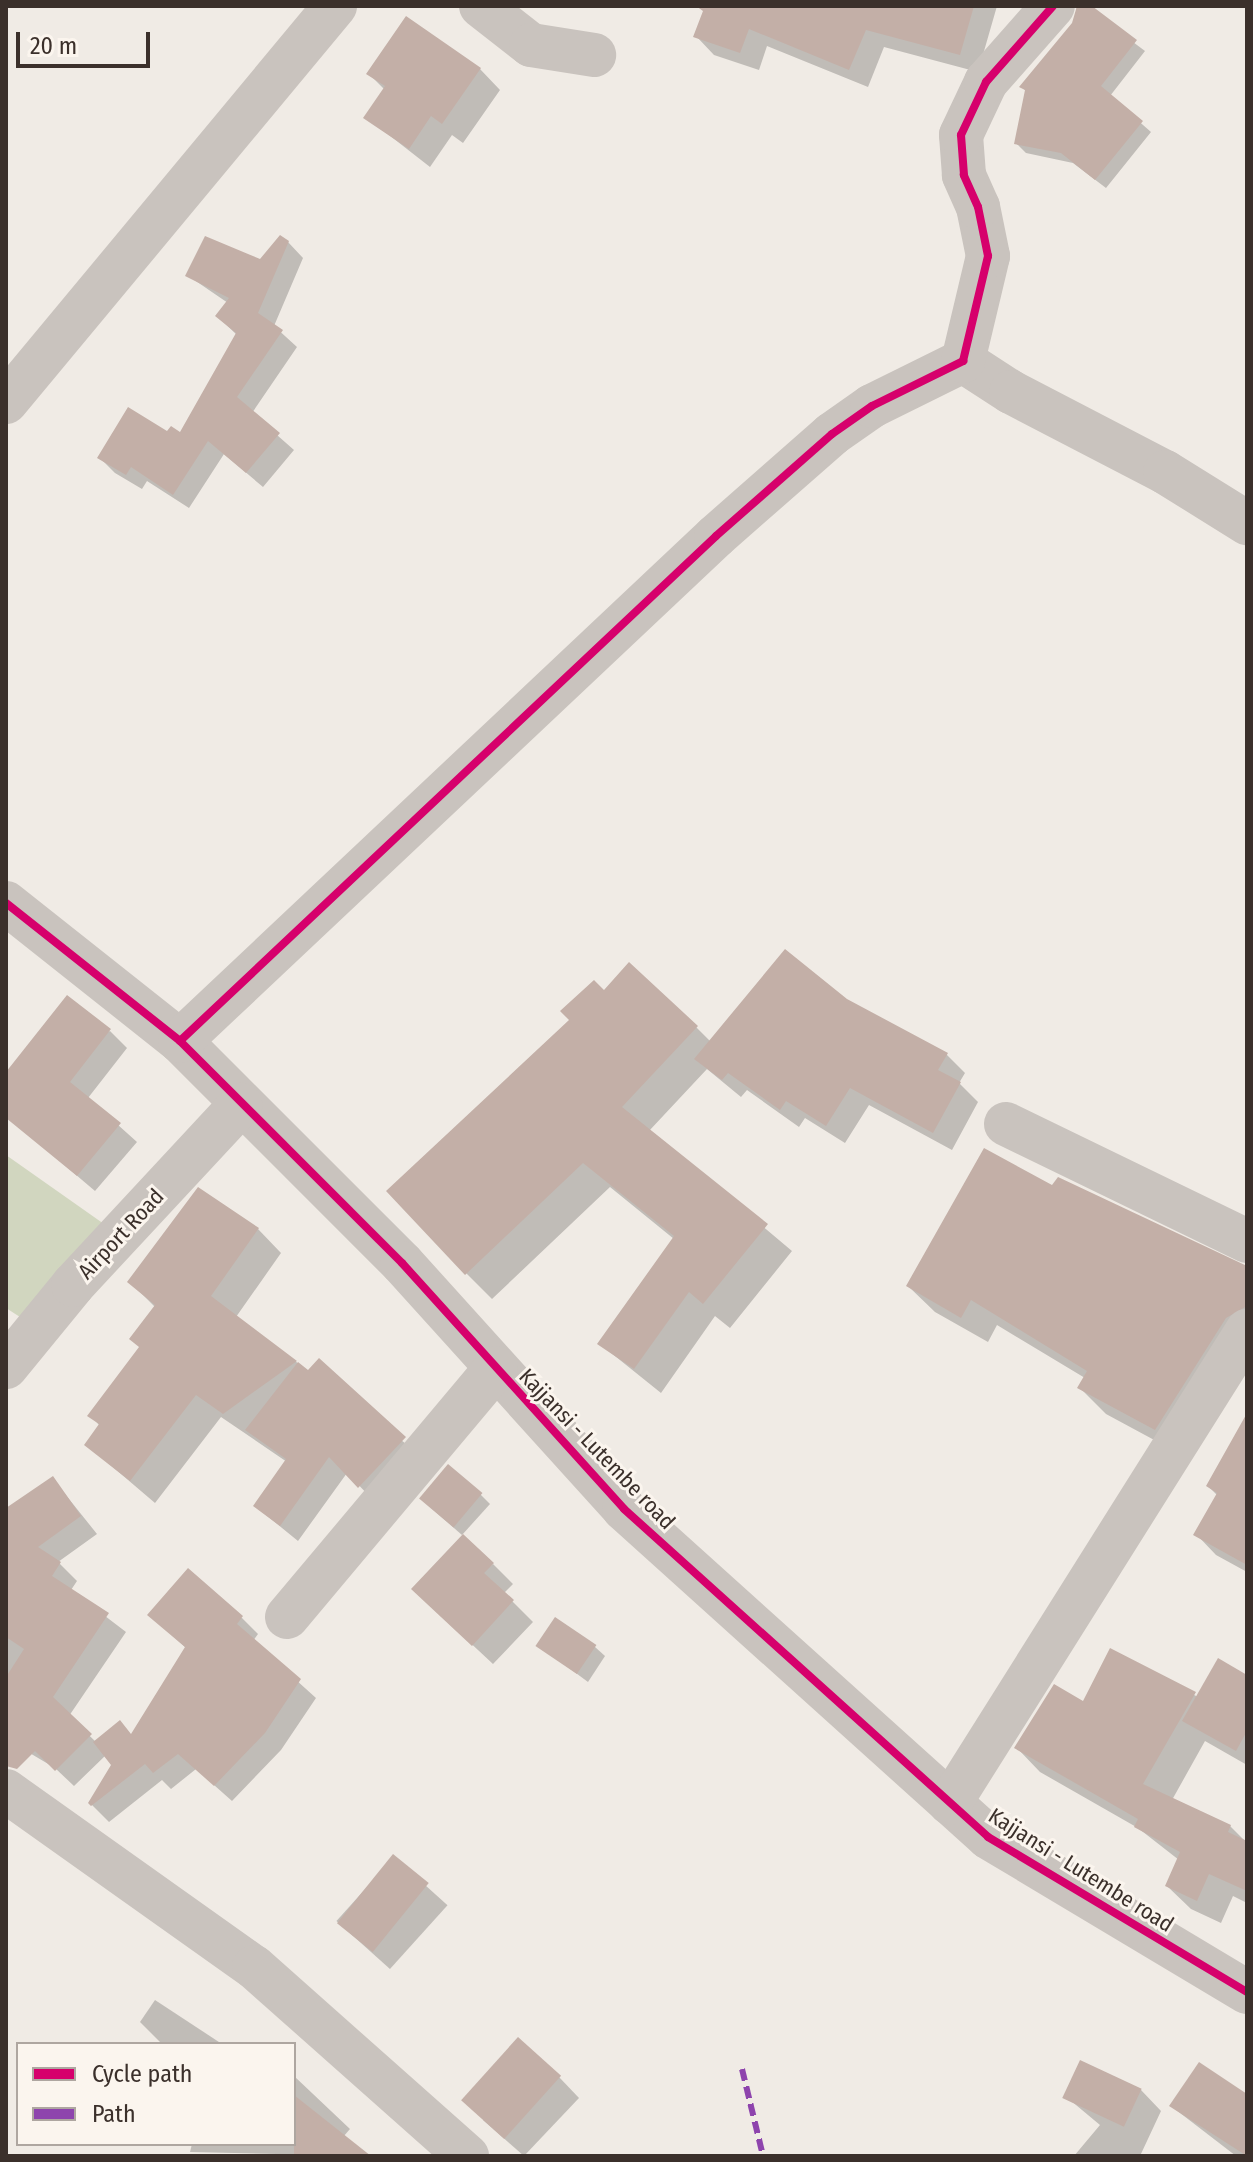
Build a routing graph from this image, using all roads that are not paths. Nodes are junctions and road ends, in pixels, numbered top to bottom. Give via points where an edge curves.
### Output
1 (335, 6) edge
2 (481, 6) edge
3 (1053, 6) edge
4 (594, 55) dead end
5 (963, 361) junction
6 (6, 402) edge
7 (1247, 523) edge
8 (6, 903) edge
9 (180, 1041) junction
10 (240, 1105) junction
11 (1006, 1124) dead end
12 (1247, 1241) edge
13 (1247, 1331) edge
14 (6, 1367) edge
15 (496, 1368) junction
16 (287, 1617) dead end
17 (6, 1791) edge
18 (950, 1803) junction
19 (1247, 1992) edge
20 (467, 2156) edge

1 - 6 street
2 - 4 street via 531,45
3 - 5 street via 986,82 961,135 964,175 978,207 988,256
5 - 7 street
5 - 9 street via 872,406 811,453
8 - 9 street, Kajjansi - Lutembe road
9 - 10 street, Kajjansi - Lutembe road
10 - 14 street, Airport Road via 73,1285
10 - 15 street, Kajjansi - Lutembe road via 402,1263
11 - 12 street
13 - 18 street
15 - 16 street
15 - 18 street, Kajjansi - Lutembe road via 624,1509
17 - 20 street via 254,1967
18 - 19 street, Kajjansi - Lutembe road via 988,1837

